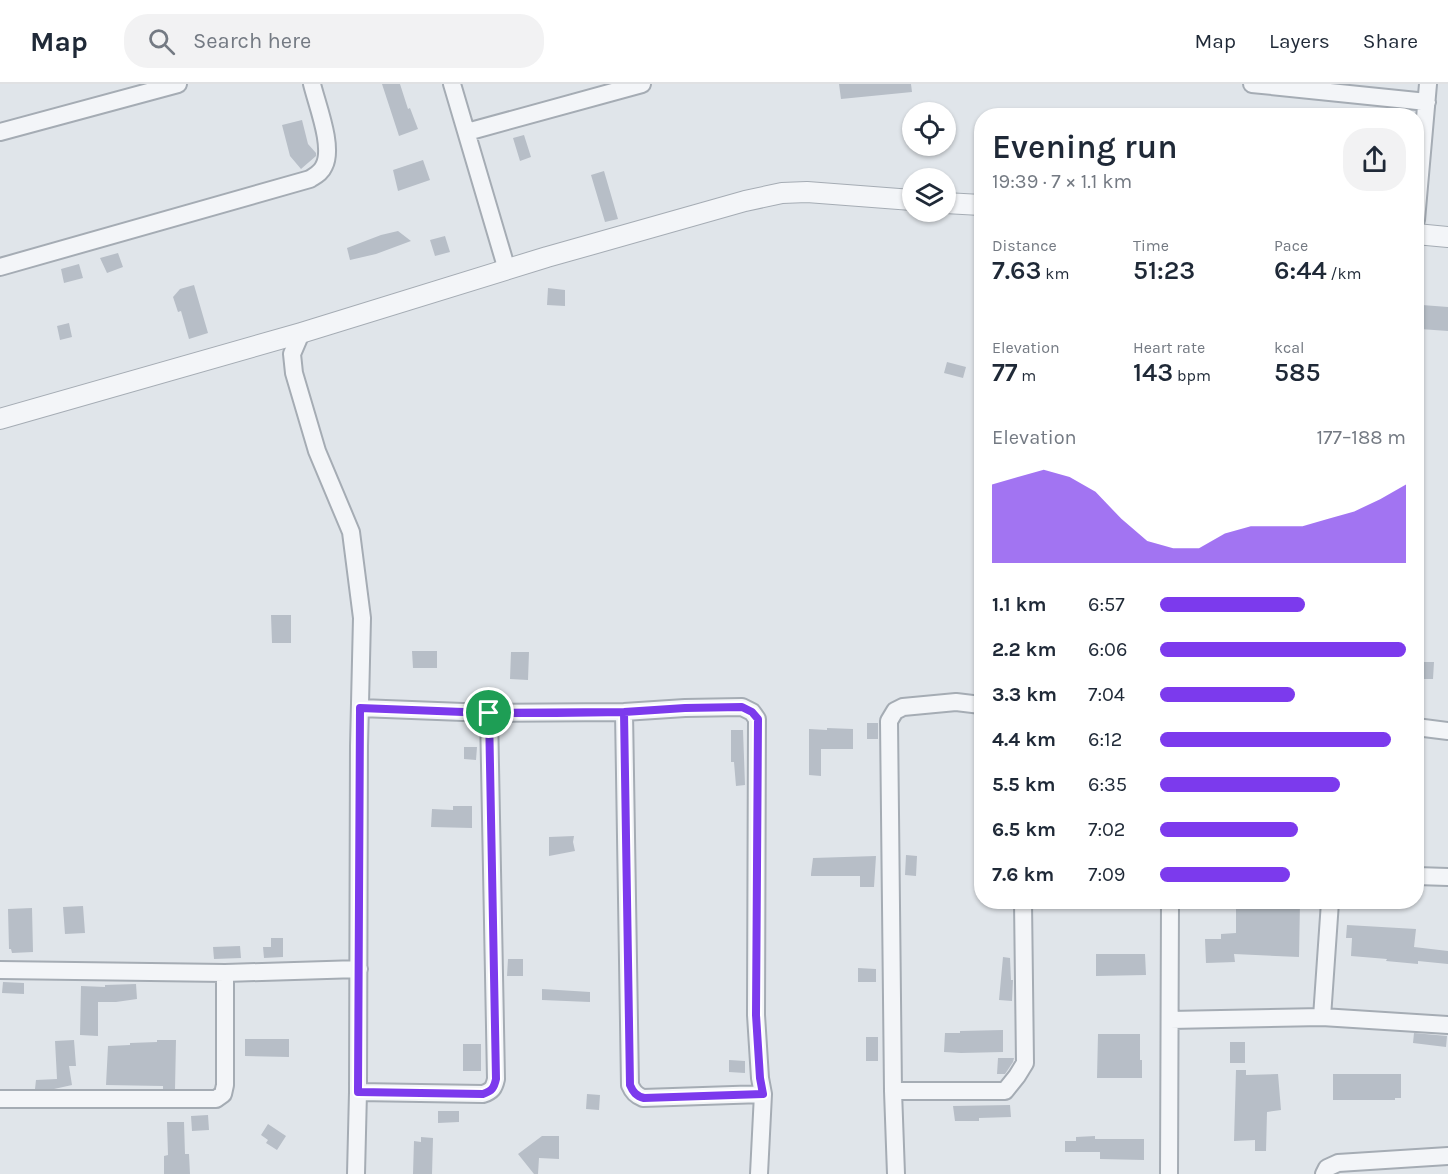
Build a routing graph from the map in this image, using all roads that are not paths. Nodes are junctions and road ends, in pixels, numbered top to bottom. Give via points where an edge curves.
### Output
1 (178, 84) edge
2 (312, 84) edge
3 (452, 84) edge
4 (642, 84) edge
5 (1252, 84) edge
6 (1428, 84) edge
7 (1298, 86) edge
8 (596, 90) edge
9 (1427, 102) junction
10 (0, 132) edge
11 (467, 132) junction
12 (1424, 134) edge
13 (902, 199) edge
14 (956, 203) edge
15 (974, 204) edge
16 (1424, 235) edge
17 (1448, 237) edge
18 (0, 267) edge
19 (507, 270) junction
20 (301, 333) junction
21 (0, 419) edge
22 (974, 704) edge
23 (360, 708) junction
24 (624, 712) junction
25 (489, 713) junction
26 (1424, 728) edge
27 (1448, 731) edge
28 (1424, 876) edge
29 (1448, 877) edge
30 (1023, 909) edge
31 (1170, 909) edge
32 (1330, 909) edge
33 (359, 969) junction
34 (0, 970) edge
35 (225, 973) junction
36 (1322, 1017) junction
37 (1170, 1020) junction
38 (1448, 1025) edge
39 (893, 1091) junction
40 (358, 1092) junction
41 (763, 1094) junction
42 (0, 1099) edge
43 (1448, 1156) edge
44 (356, 1174) edge
45 (759, 1174) edge
46 (896, 1174) edge
47 (1169, 1174) edge
48 (1324, 1174) edge

1 - 10 street
2 - 18 street via 328,155 320,173 310,179
3 - 11 street
4 - 8 street
5 - 7 street
6 - 9 street
7 - 9 street
8 - 11 street
9 - 12 street
11 - 19 street
13 - 19 street via 807,192 772,195
14 - 15 street
16 - 17 street
19 - 20 street
20 - 21 street
20 - 23 street via 292,354 294,373 316,451 351,532 362,618
22 - 39 street via 903,707 895,711 890,721
23 - 25 street
23 - 33 street
24 - 25 street
24 - 41 street via 630,1085 637,1096 644,1098
24 - 41 street via 742,707 758,719 756,1015
25 - 40 street via 494,1087 483,1094
26 - 27 street
28 - 29 street
30 - 39 street via 1025,1064 1017,1077 1005,1091
31 - 37 street
32 - 36 street
33 - 35 street
33 - 40 street
34 - 35 street
35 - 42 street via 225,1085 223,1094 216,1099
36 - 37 street
36 - 38 street
37 - 47 street
39 - 46 street
40 - 44 street
41 - 45 street
43 - 48 street via 1338,1163

